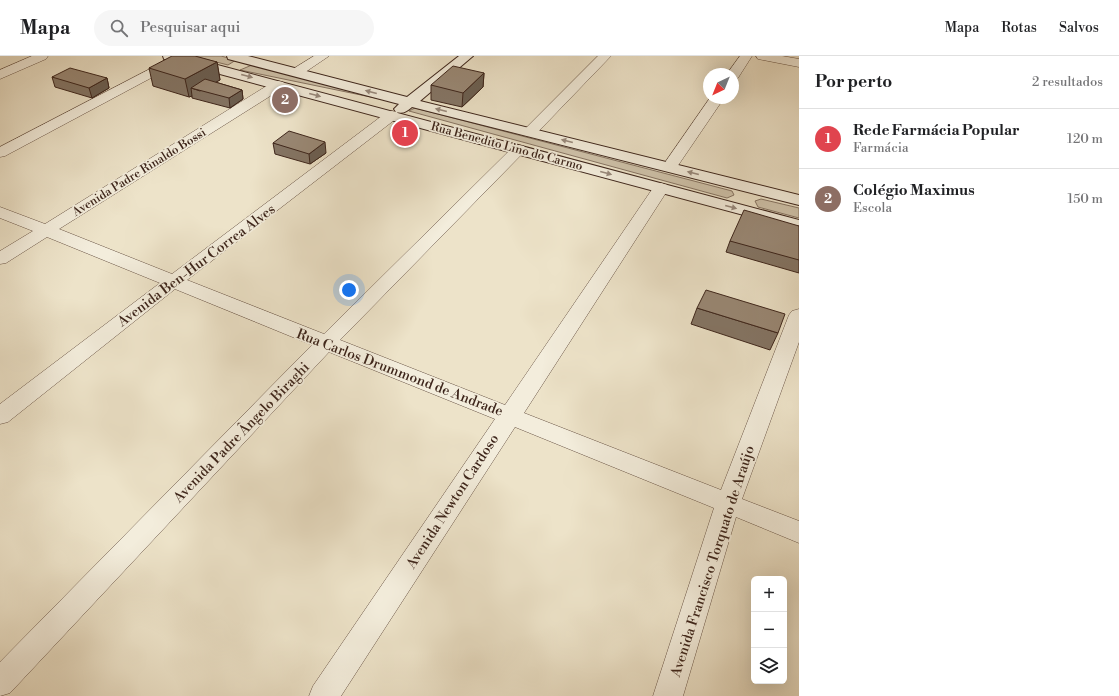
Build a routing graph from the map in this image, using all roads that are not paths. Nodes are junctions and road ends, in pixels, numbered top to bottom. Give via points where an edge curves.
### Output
1 (42, 56) edge
2 (323, 56) edge
3 (467, 56) edge
4 (605, 56) edge
5 (746, 56) edge
6 (762, 56) edge
7 (173, 57) edge
8 (239, 58) edge
9 (799, 63) edge
10 (738, 68) edge
11 (227, 71) junction
12 (297, 72) junction
13 (0, 74) edge
14 (278, 85) junction
15 (409, 102) junction
16 (713, 104) edge
17 (392, 115) junction
18 (524, 140) junction
19 (0, 153) edge
20 (670, 167) junction
21 (661, 188) junction
22 (799, 200) edge
23 (0, 212) edge
24 (799, 225) edge
25 (47, 230) junction
26 (0, 259) edge
27 (174, 281) junction
28 (799, 315) edge
29 (326, 343) junction
30 (509, 415) junction
31 (0, 416) edge
32 (728, 503) junction
33 (799, 532) edge
34 (0, 683) edge
35 (324, 696) edge
36 (668, 696) edge

1 - 13 street
2 - 12 street
3 - 15 main road
4 - 18 street, Avenida Padre Ângelo Biraghi
5 - 10 street
6 - 9 street
7 - 11 main road, Rua Benedito Lino do Carmo
7 - 19 street
8 - 11 main road
8 - 12 main road, Rua Benedito Lino do Carmo
11 -> 14 main road, Rua Benedito Lino do Carmo
15 -> 12 main road, Rua Benedito Lino do Carmo
14 -> 17 main road, Rua Benedito Lino do Carmo
14 - 25 street, Avenida Padre Rinaldo Bossi
15 - 17 main road
18 -> 15 main road, Rua Benedito Lino do Carmo
16 - 20 street
17 - 18 main road, Rua Benedito Lino do Carmo
17 - 27 street, Avenida Ben-Hur Correa Alves
20 -> 18 main road, Rua Benedito Lino do Carmo
18 -> 21 main road, Rua Benedito Lino do Carmo
18 - 29 street, Avenida Padre Ângelo Biraghi
22 -> 20 main road, Rua Benedito Lino do Carmo
21 -> 24 main road, Rua Benedito Lino do Carmo
21 - 30 street, Avenida Newton Cardoso
23 - 25 street, Rua Carlos Drummond de Andrade
25 - 26 street, Avenida Padre Rinaldo Bossi
25 - 27 street, Rua Carlos Drummond de Andrade
27 - 29 street, Rua Carlos Drummond de Andrade
27 - 31 street, Avenida Ben-Hur Correa Alves
28 - 32 street, Avenida Francisco Torquato de Araújo
29 - 30 street, Rua Carlos Drummond de Andrade
29 - 34 street, Avenida Padre Ângelo Biraghi
30 - 32 street, Rua Carlos Drummond de Andrade
30 - 35 street, Avenida Newton Cardoso
32 - 33 street, Rua Carlos Drummond de Andrade
32 - 36 street, Avenida Francisco Torquato de Araújo

